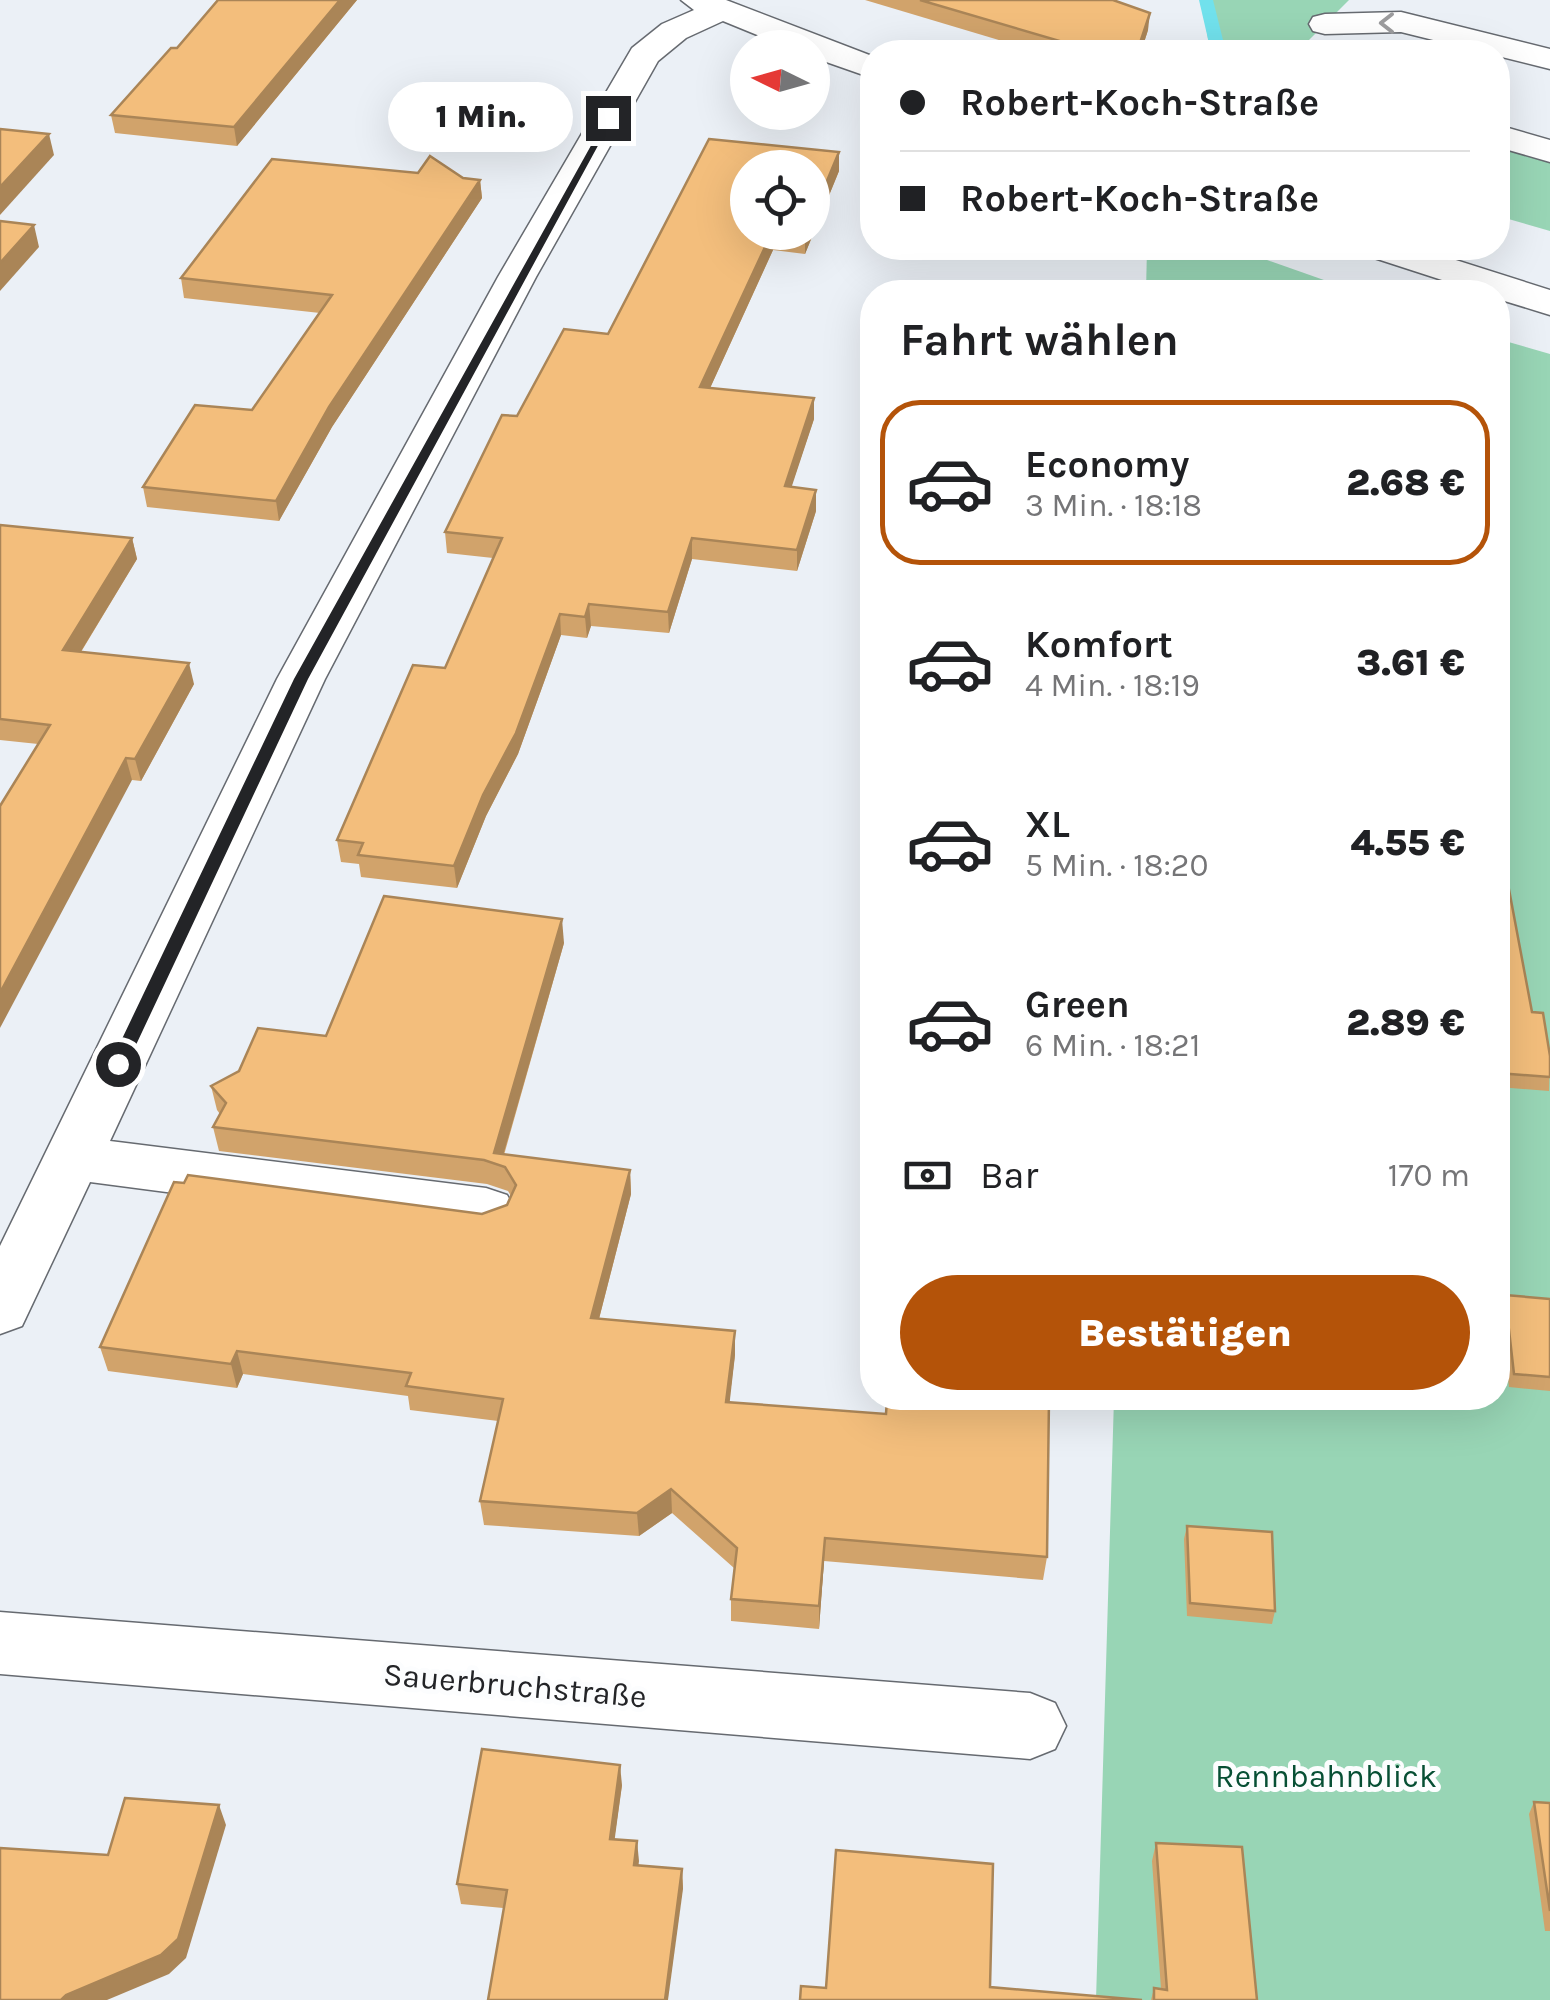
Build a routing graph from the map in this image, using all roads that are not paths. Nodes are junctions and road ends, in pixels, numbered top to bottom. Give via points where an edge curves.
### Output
1 (1348, 0) edge
2 (709, 5) edge
3 (1474, 40) edge
4 (1510, 49) edge
5 (1550, 59) edge
6 (860, 63) edge
7 (1510, 139) edge
8 (1550, 151) edge
9 (1417, 260) edge
10 (1479, 280) edge
11 (1510, 290) edge
12 (1550, 303) edge
13 (73, 1158) junction
14 (486, 1212) edge
15 (0, 1309) edge
16 (0, 1643) edge
17 (1030, 1726) dead end

3 -> 1 street via 1402,22 1313,36
2 - 6 street
2 - 13 street via 644,54 517,277 301,679
5 -> 4 street
7 - 8 street
9 - 10 street
11 - 12 street
13 - 14 street
13 - 15 street
16 - 17 street, Sauerbruchstraße

